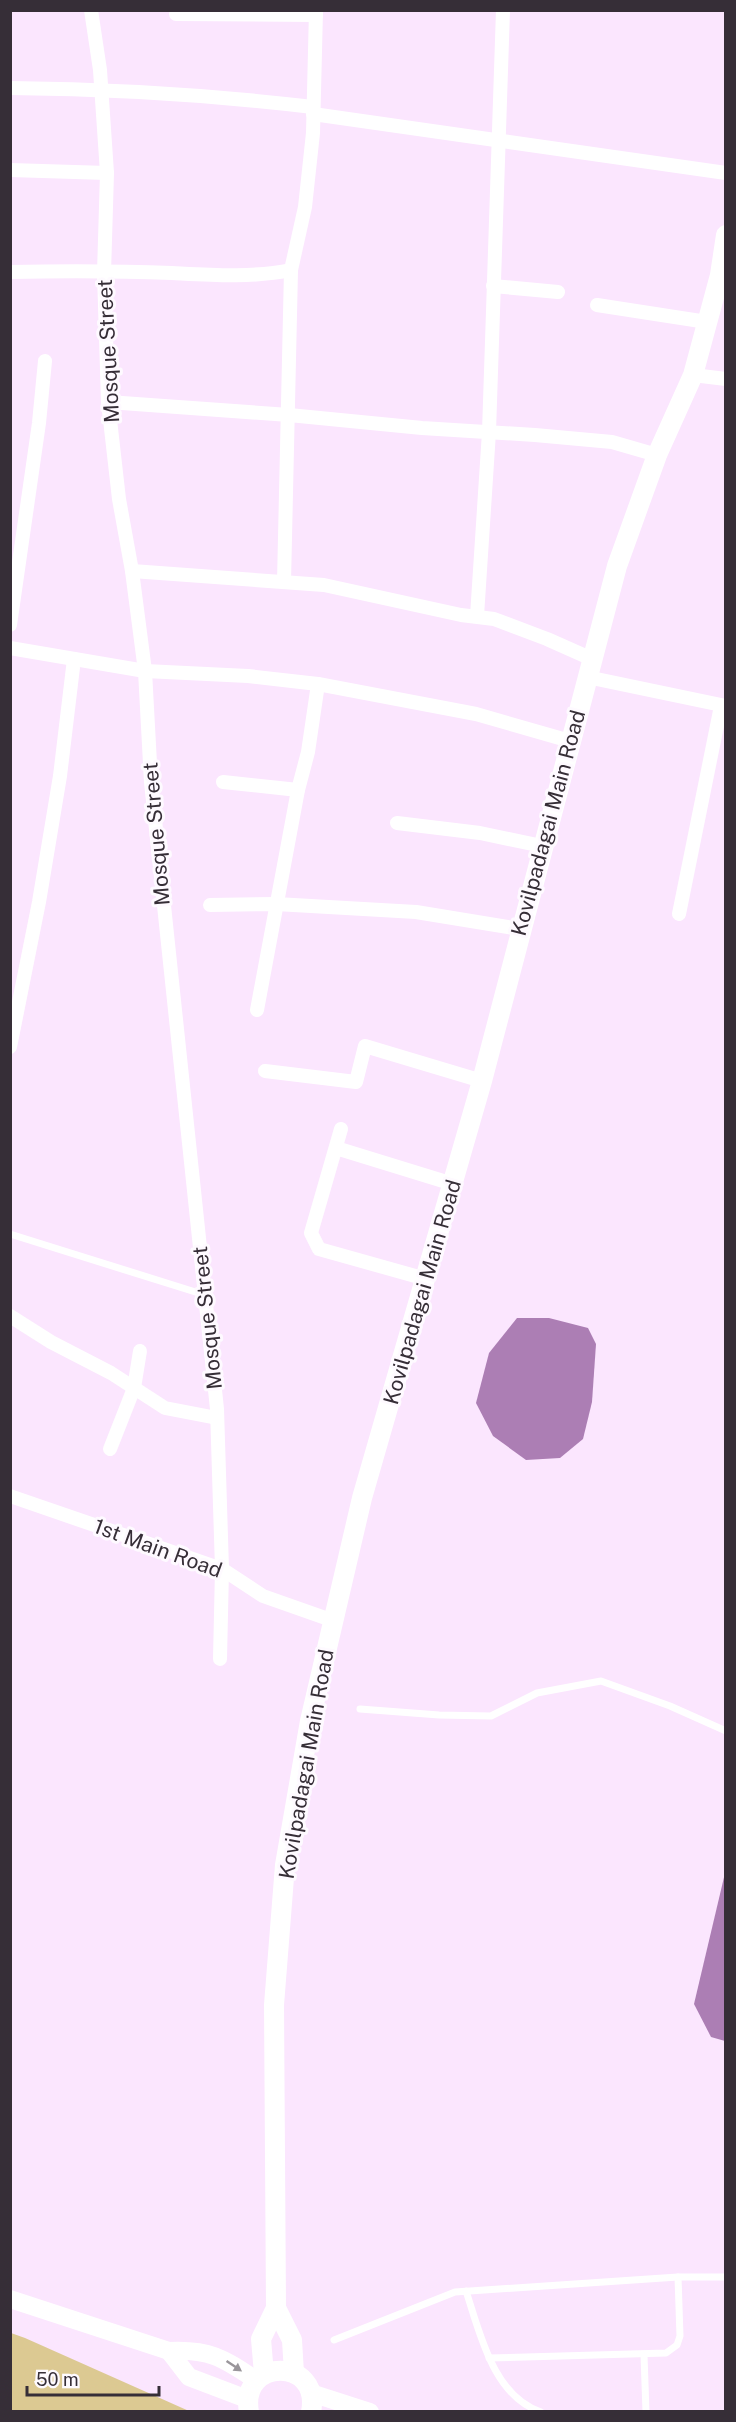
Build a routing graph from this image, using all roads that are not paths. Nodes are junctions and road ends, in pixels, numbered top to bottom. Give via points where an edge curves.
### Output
1 (91, 10) edge
2 (503, 10) edge
3 (316, 13) edge
4 (176, 14) dead end
5 (10, 88) edge
6 (101, 88) junction
7 (313, 111) junction
8 (498, 142) junction
9 (10, 170) edge
10 (107, 173) junction
11 (726, 173) edge
12 (726, 235) edge
13 (291, 270) junction
14 (10, 272) edge
15 (104, 273) junction
16 (493, 286) junction
17 (558, 292) dead end
18 (597, 305) dead end
19 (707, 322) junction
20 (45, 361) dead end
21 (693, 375) junction
22 (726, 379) edge
23 (108, 402) junction
24 (289, 415) junction
25 (489, 432) junction
26 (657, 455) junction
27 (132, 571) junction
28 (284, 582) junction
29 (477, 616) junction
30 (10, 625) edge
31 (10, 648) edge
32 (74, 658) junction
33 (590, 668) junction
34 (145, 671) junction
35 (318, 684) junction
36 (723, 706) edge
37 (570, 741) junction
38 (223, 782) dead end
39 (298, 790) junction
40 (397, 823) dead end
41 (542, 846) junction
42 (276, 904) junction
43 (210, 905) dead end
44 (679, 914) dead end
45 (520, 929) junction
46 (257, 1010) dead end
47 (10, 1047) edge
48 (265, 1071) dead end
49 (482, 1081) junction
50 (341, 1129) dead end
51 (336, 1148) junction
52 (453, 1184) junction
53 (10, 1234) edge
54 (426, 1279) junction
55 (205, 1295) junction
56 (10, 1316) edge
57 (140, 1351) dead end
58 (134, 1388) junction
59 (217, 1418) junction
60 (110, 1449) dead end
61 (10, 1496) edge
62 (222, 1569) junction
63 (334, 1621) junction
64 (220, 1659) dead end
65 (360, 1709) dead end
66 (726, 1731) edge
67 (678, 2277) junction
68 (726, 2277) edge
69 (466, 2291) junction
70 (10, 2299) edge
71 (276, 2308) junction
72 (334, 2340) dead end
73 (169, 2351) junction
74 (645, 2355) junction
75 (489, 2358) junction
76 (294, 2373) junction
77 (260, 2377) junction
78 (311, 2402) edge
79 (248, 2405) edge
80 (370, 2412) edge
81 (541, 2412) edge
82 (646, 2412) edge

1 - 6 street, Mosque Street
2 - 8 street
3 - 4 street
3 - 7 street
5 - 6 street
6 - 7 street via 243,99
6 - 10 street, Mosque Street
7 - 8 street
7 - 13 street via 305,207
8 - 11 street
8 - 16 street
9 - 10 street
10 - 15 street, Mosque Street
12 - 19 main road, Kovilpadagai Main Road
13 - 15 street via 208,276
13 - 24 street
14 - 15 street
15 - 23 street, Mosque Street
16 - 17 street
16 - 25 street
18 - 19 street
19 - 21 main road, Kovilpadagai Main Road
20 - 30 street
21 - 22 street
21 - 26 main road, Kovilpadagai Main Road
23 - 24 street
23 - 27 street, Mosque Street
24 - 25 street
24 - 28 street
25 - 26 street via 612,442
25 - 29 street
26 - 33 main road, Kovilpadagai Main Road via 617,566
27 - 28 street
27 - 34 street, Mosque Street
28 - 29 street via 324,585
29 - 33 street via 547,639
31 - 32 street
32 - 34 street
32 - 47 street via 58,787
33 - 36 street
33 - 37 main road, Kovilpadagai Main Road
34 - 35 street
34 - 55 street, Mosque Street via 152,794
35 - 37 street via 476,714
35 - 39 street
36 - 44 street
37 - 41 main road, Kovilpadagai Main Road
38 - 39 street
39 - 42 street
40 - 41 street via 480,833
41 - 45 main road, Kovilpadagai Main Road
42 - 43 street
42 - 45 street via 416,912
42 - 46 street
45 - 49 main road, Kovilpadagai Main Road
48 - 49 street via 356,1083 365,1046
49 - 52 main road, Kovilpadagai Main Road
50 - 51 street
51 - 52 street
51 - 54 street via 311,1233 319,1249
52 - 54 main road, Kovilpadagai Main Road
53 - 55 lane
54 - 63 main road, Kovilpadagai Main Road via 362,1498
55 - 59 street, Mosque Street
56 - 58 street
57 - 58 street
58 - 59 street via 165,1408
58 - 60 street
59 - 62 street, Mosque Street
61 - 62 street, 1st Main Road
62 - 63 street, 1st Main Road via 263,1596
62 - 64 street, Mosque Street
63 - 71 main road, Kovilpadagai Main Road via 310,1721 285,1865 274,2005
65 - 66 lane via 491,1716 537,1693 601,1681
67 - 68 lane
67 - 69 lane
67 - 74 lane via 677,2345 666,2353
69 - 72 lane
69 - 75 lane
70 - 73 street
71 - 76 main road via 292,2340
71 - 77 main road, Kovilpadagai Main Road via 261,2338
73 -> 77 street via 194,2350 222,2358
73 - 79 street via 189,2377
74 - 75 lane
74 - 82 lane
75 - 81 lane via 510,2391
76 - 77 main road via 274,2370
76 - 78 main road via 304,2379
77 - 79 main road
78 - 80 street

